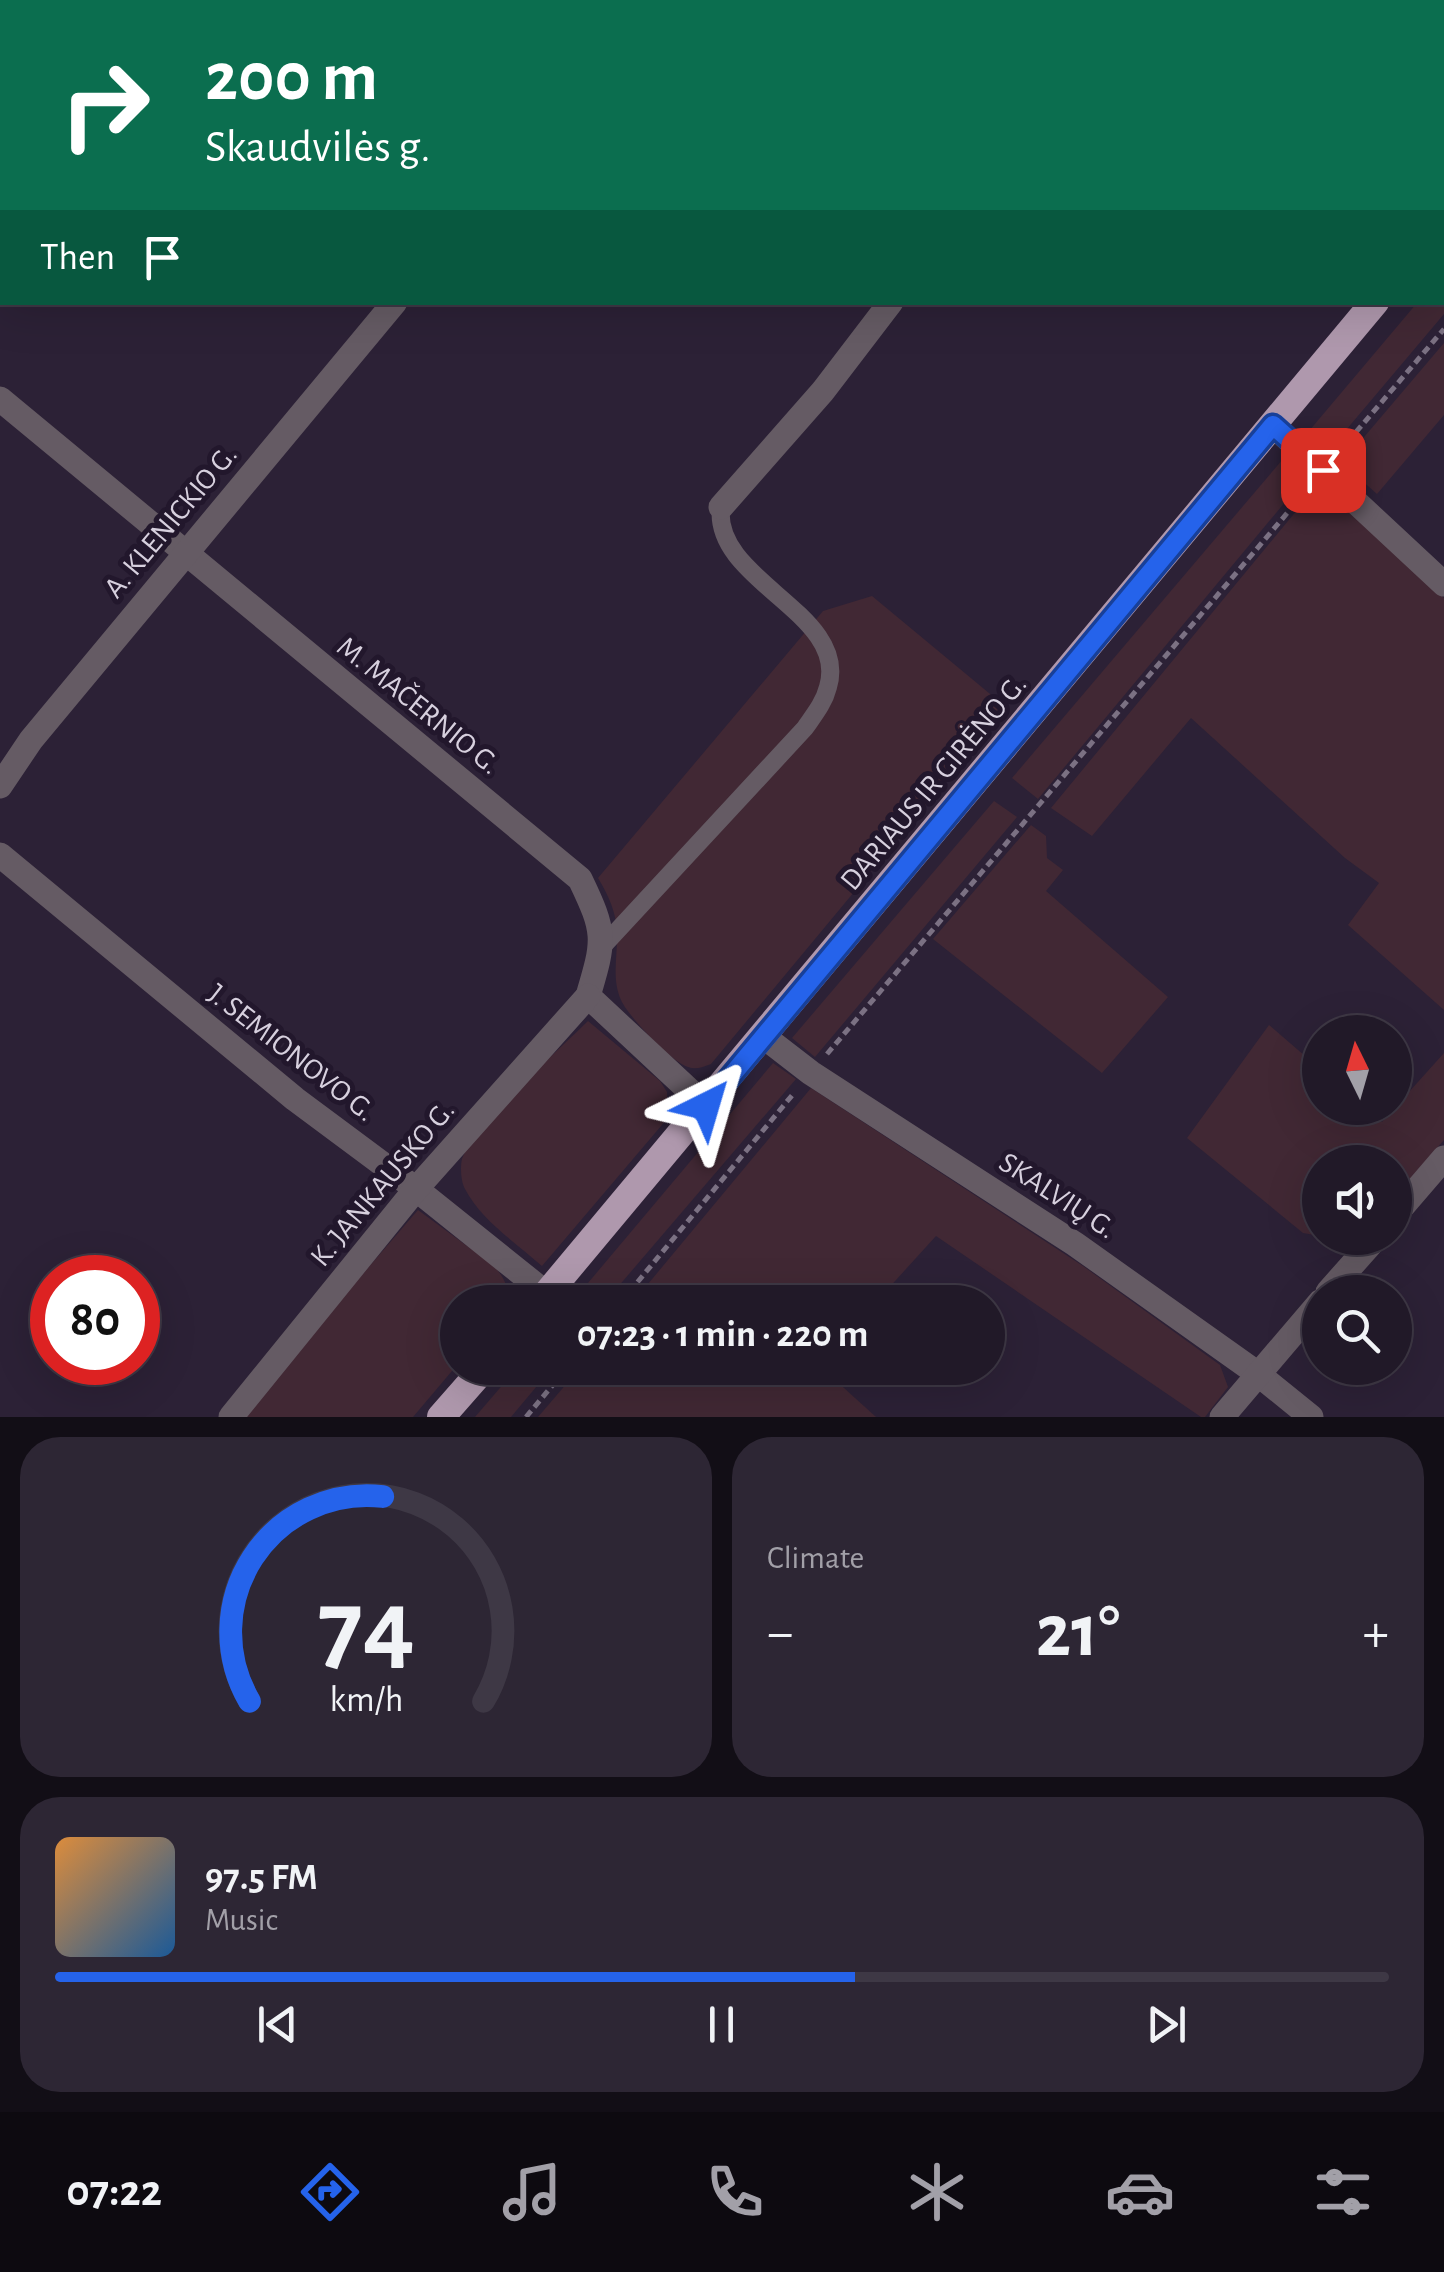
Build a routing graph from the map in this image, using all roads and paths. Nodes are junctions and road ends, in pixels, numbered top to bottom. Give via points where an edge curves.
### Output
1 (393, 305) edge
2 (889, 305) edge
3 (1373, 305) edge
4 (1444, 329) edge
5 (0, 399) edge
6 (1273, 425) junction
7 (1323, 470) junction
8 (721, 507) joint
9 (184, 554) junction
10 (1444, 584) edge
11 (0, 786) edge
12 (0, 856) edge
13 (602, 946) junction
14 (588, 996) junction
15 (763, 1036) junction
16 (810, 1073) junction
17 (706, 1106) junction
18 (1444, 1158) edge
19 (416, 1189) junction
20 (1412, 1195) edge
21 (1361, 1255) edge
22 (1343, 1275) edge
23 (529, 1285) edge
24 (555, 1285) edge
25 (635, 1285) edge
26 (1302, 1323) edge
27 (1258, 1374) junction
28 (469, 1385) edge
29 (553, 1385) edge
30 (231, 1417) edge
31 (442, 1417) edge
32 (526, 1417) edge
33 (1222, 1417) edge
34 (1311, 1417) edge

1 - 9 street, A. KLENICKIO G.
2 - 8 street
3 - 6 highway, DARIAUS IR GIRĖNO G.
4 - 7 path
5 - 9 street, M. MAČERNIO G.
6 - 7 street
6 - 15 highway, DARIAUS IR GIRĖNO G.
7 - 10 street
7 - 16 path
8 - 13 lane via 719,524 740,560 822,642 830,684 805,728
9 - 11 street, A. KLENICKIO G.
9 - 13 street, M. MAČERNIO G. via 580,878 597,913
12 - 19 street, J. SEMIONOVO G. via 294,1099
13 - 14 street, M. MAČERNIO G.
14 - 17 street
14 - 19 street, K. JANKAUSKO G.
15 - 16 street, SKALVIŲ G.
15 - 17 highway, DARIAUS IR GIRĖNO G.
16 - 25 path
16 - 27 street, SKALVIŲ G. via 1074,1244
17 - 24 highway, DARIAUS IR GIRĖNO G.
18 - 20 street
19 - 23 street, J. SEMIONOVO G.
19 - 30 street, K. JANKAUSKO G.
21 - 22 street
26 - 27 street
27 - 33 street
27 - 34 street, SKALVIŲ G.
28 - 31 highway
29 - 32 path

